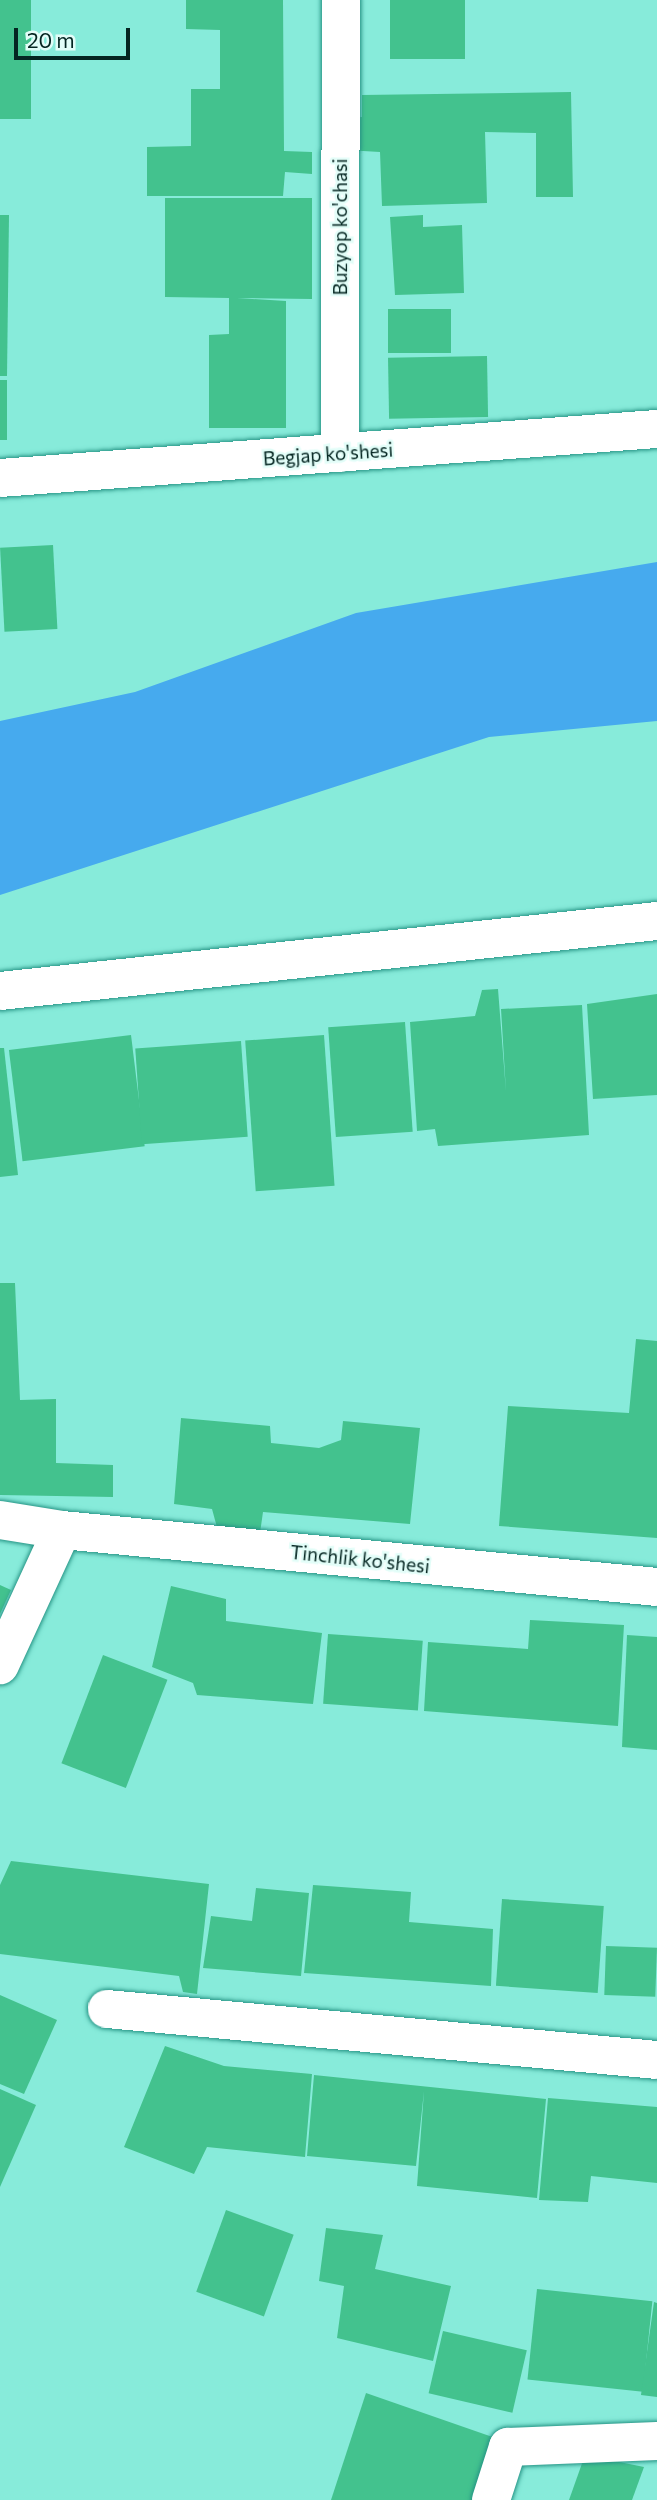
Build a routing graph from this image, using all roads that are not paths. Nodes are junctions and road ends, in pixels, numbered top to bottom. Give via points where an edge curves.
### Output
1 (341, 0) edge
2 (657, 429) edge
3 (340, 453) junction
4 (0, 478) edge
5 (657, 921) edge
6 (0, 991) edge
7 (0, 1520) edge
8 (62, 1530) junction
9 (657, 1587) edge
10 (0, 1665) edge
11 (107, 2008) dead end
12 (657, 2060) edge
13 (657, 2441) edge
14 (491, 2500) edge

1 - 3 street, Buzyop ko'chasi
2 - 3 street, Begjap ko'shesi
3 - 4 street, Begjap ko'shesi
5 - 6 street
7 - 8 street, Tinchlik ko'shesi
8 - 9 street, Tinchlik ko'shesi
8 - 10 street
11 - 12 street
13 - 14 street via 508,2447

